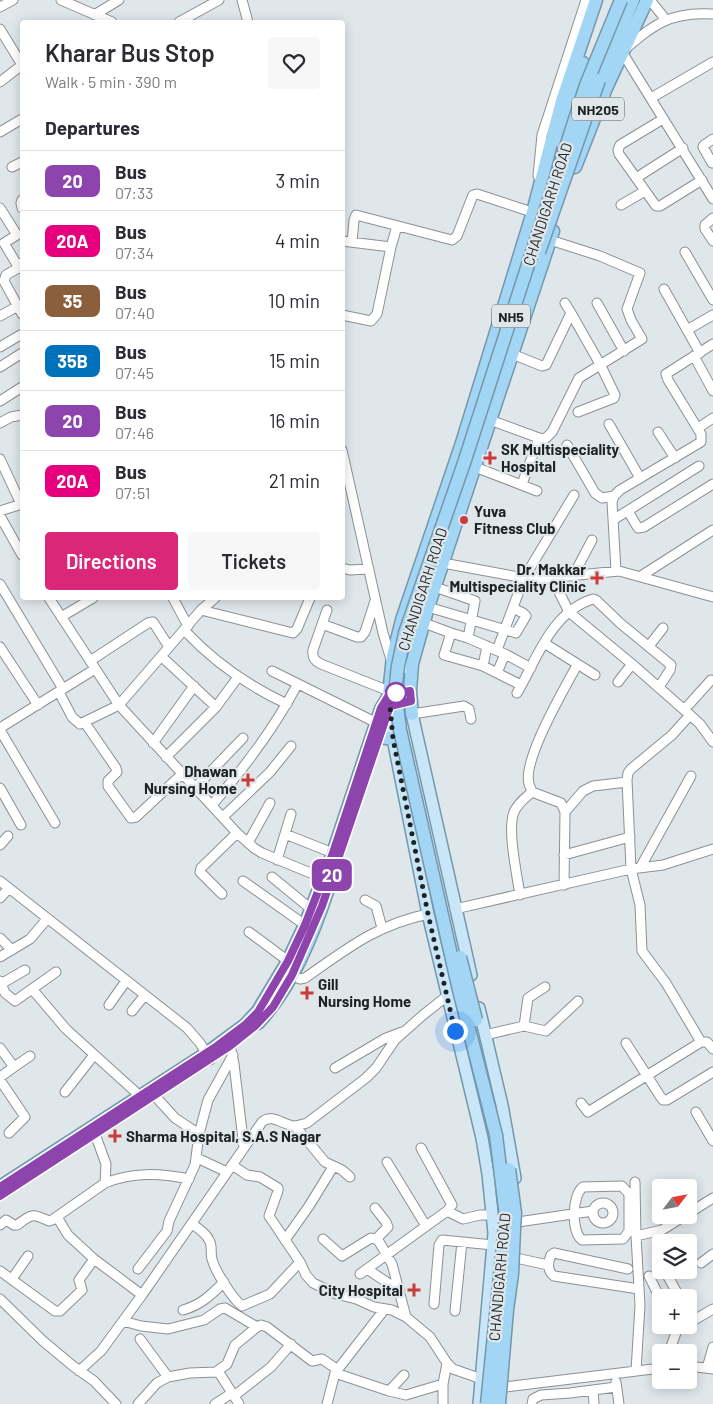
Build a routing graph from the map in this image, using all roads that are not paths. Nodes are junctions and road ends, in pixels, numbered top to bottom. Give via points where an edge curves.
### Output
1 (13, 0) edge
2 (61, 0) edge
3 (119, 0) edge
4 (219, 0) edge
5 (242, 0) edge
6 (586, 0) edge
7 (596, 0) edge
8 (604, 0) edge
9 (622, 0) edge
10 (633, 0) edge
11 (648, 0) edge
12 (0, 7) edge
13 (713, 14) edge
14 (97, 18) edge
15 (183, 20) edge
16 (247, 20) edge
17 (666, 20) junction
18 (0, 29) edge
19 (622, 52) junction
20 (20, 62) edge
21 (712, 66) edge
22 (20, 67) edge
23 (0, 82) edge
24 (651, 98) junction
25 (663, 119) junction
26 (20, 120) edge
27 (0, 132) edge
28 (713, 139) edge
29 (683, 148) junction
30 (20, 163) edge
31 (712, 163) edge
32 (12, 167) dead end
33 (557, 170) junction
34 (700, 176) junction
35 (636, 178) junction
36 (645, 191) junction
37 (537, 196) junction
38 (713, 199) edge
39 (621, 205) dead end
40 (0, 208) edge
41 (533, 212) junction
42 (713, 218) edge
43 (556, 220) junction
44 (397, 226) junction
45 (20, 233) edge
46 (550, 240) junction
47 (713, 241) edge
48 (347, 242) edge
49 (2, 245) edge
50 (391, 247) junction
51 (685, 252) dead end
52 (20, 264) edge
53 (20, 266) edge
54 (3, 285) edge
55 (664, 289) dead end
56 (713, 300) edge
57 (564, 303) dead end
58 (597, 303) dead end
59 (18, 306) junction
60 (20, 310) edge
61 (571, 313) junction
62 (713, 315) edge
63 (0, 316) edge
64 (345, 316) edge
65 (687, 330) junction
66 (20, 335) edge
67 (713, 344) edge
68 (0, 347) edge
69 (624, 351) junction
70 (20, 354) edge
71 (512, 354) junction
72 (697, 354) junction
73 (600, 364) junction
74 (0, 367) edge
75 (20, 388) edge
76 (713, 391) edge
77 (0, 401) edge
78 (578, 412) dead end
79 (20, 417) edge
80 (713, 418) edge
81 (490, 420) junction
82 (0, 423) edge
83 (608, 424) dead end
84 (698, 428) junction
85 (658, 432) dead end
86 (539, 438) junction
87 (567, 445) dead end
88 (0, 458) edge
89 (675, 458) junction
90 (345, 460) edge
91 (699, 466) dead end
92 (474, 467) junction
93 (640, 478) junction
94 (522, 484) junction
95 (713, 484) edge
96 (537, 491) dead end
97 (574, 495) dead end
98 (614, 496) junction
99 (20, 500) edge
100 (20, 505) edge
101 (628, 511) junction
102 (0, 512) edge
103 (0, 516) edge
104 (613, 520) junction
105 (713, 530) edge
106 (592, 540) dead end
107 (20, 551) edge
108 (443, 563) junction
109 (345, 569) edge
110 (369, 569) junction
111 (616, 571) junction
112 (573, 576) junction
113 (641, 576) junction
114 (556, 577) junction
115 (524, 578) junction
116 (0, 584) edge
117 (434, 587) junction
118 (713, 597) edge
119 (50, 600) edge
120 (89, 600) edge
121 (174, 600) edge
122 (213, 600) edge
123 (309, 600) edge
124 (376, 600) junction
125 (428, 607) junction
126 (513, 608) junction
127 (201, 610) junction
128 (327, 610) dead end
129 (569, 612) junction
130 (61, 617) junction
131 (472, 620) junction
132 (322, 624) junction
133 (424, 624) junction
134 (186, 628) junction
135 (663, 628) dead end
136 (504, 631) junction
137 (451, 633) junction
138 (468, 638) junction
139 (544, 644) junction
140 (487, 646) junction
141 (649, 646) junction
142 (169, 647) junction
143 (0, 648) edge
144 (501, 652) junction
145 (162, 657) junction
146 (392, 663) junction
147 (632, 664) junction
148 (92, 665) junction
149 (577, 665) junction
150 (483, 666) junction
151 (531, 668) junction
152 (272, 671) dead end
153 (412, 671) junction
154 (496, 673) junction
155 (595, 674) dead end
156 (238, 677) junction
157 (711, 680) dead end
158 (618, 682) dead end
159 (298, 685) junction
160 (194, 686) junction
161 (658, 687) junction
162 (61, 690) junction
163 (389, 697) junction
164 (411, 702) junction
165 (288, 704) junction
166 (38, 705) junction
167 (119, 706) junction
168 (216, 707) junction
169 (687, 713) junction
170 (471, 719) dead end
171 (85, 722) junction
172 (377, 723) junction
173 (0, 729) edge
174 (710, 731) edge
175 (243, 738) dead end
176 (387, 738) junction
177 (713, 742) edge
178 (153, 743) junction
179 (291, 746) dead end
180 (166, 757) junction
181 (182, 774) junction
182 (691, 776) dead end
183 (627, 782) junction
184 (0, 788) edge
185 (195, 788) junction
186 (532, 792) junction
187 (270, 803) dead end
188 (212, 805) junction
189 (565, 812) junction
190 (291, 814) dead end
191 (223, 817) junction
192 (55, 823) dead end
193 (21, 825) dead end
194 (237, 833) junction
195 (285, 834) junction
196 (8, 836) dead end
197 (630, 837) junction
198 (248, 842) junction
199 (0, 845) edge
200 (713, 849) edge
201 (333, 853) junction
202 (564, 855) junction
203 (276, 860) junction
204 (636, 869) junction
205 (272, 877) dead end
206 (327, 880) junction
207 (0, 881) edge
208 (243, 881) dead end
209 (564, 885) junction
210 (9, 888) junction
211 (222, 894) dead end
212 (520, 895) junction
213 (0, 898) edge
214 (364, 900) dead end
215 (311, 909) junction
216 (455, 909) junction
217 (428, 914) junction
218 (47, 919) junction
219 (305, 925) junction
220 (382, 928) junction
221 (249, 932) dead end
222 (0, 938) edge
223 (12, 950) junction
224 (0, 957) edge
225 (288, 961) junction
226 (25, 970) dead end
227 (56, 972) dead end
228 (292, 975) junction
229 (126, 981) junction
230 (0, 982) edge
231 (545, 987) dead end
232 (32, 990) junction
233 (474, 990) junction
234 (3, 995) edge
235 (144, 995) junction
236 (447, 996) junction
237 (578, 1001) dead end
238 (108, 1005) dead end
239 (132, 1011) dead end
240 (524, 1026) junction
241 (405, 1031) junction
242 (485, 1035) junction
243 (701, 1042) junction
244 (626, 1043) dead end
245 (230, 1047) junction
246 (0, 1048) edge
247 (713, 1049) edge
248 (94, 1055) junction
249 (30, 1056) dead end
250 (209, 1056) junction
251 (14, 1067) junction
252 (335, 1068) dead end
253 (713, 1072) edge
254 (647, 1076) junction
255 (0, 1079) edge
256 (64, 1092) dead end
257 (154, 1095) junction
258 (140, 1096) junction
259 (582, 1103) dead end
260 (696, 1112) dead end
261 (295, 1126) junction
262 (9, 1133) dead end
263 (95, 1134) junction
264 (199, 1134) junction
265 (713, 1141) edge
266 (244, 1148) junction
267 (420, 1148) dead end
268 (197, 1158) junction
269 (387, 1162) dead end
270 (333, 1167) junction
271 (229, 1169) junction
272 (350, 1177) dead end
273 (188, 1179) junction
274 (635, 1182) dead end
275 (105, 1183) junction
276 (0, 1187) edge
277 (0, 1196) edge
278 (713, 1198) edge
279 (698, 1207) edge
280 (375, 1208) dead end
281 (447, 1211) junction
282 (593, 1211) junction
283 (629, 1212) junction
284 (574, 1213) junction
285 (613, 1213) junction
286 (492, 1215) junction
287 (57, 1217) junction
288 (518, 1222) junction
289 (192, 1224) junction
290 (671, 1224) edge
291 (0, 1225) edge
292 (426, 1226) junction
293 (636, 1236) junction
294 (376, 1238) junction
295 (324, 1239) dead end
296 (285, 1240) junction
297 (462, 1242) junction
298 (492, 1245) junction
299 (713, 1254) edge
300 (388, 1255) junction
301 (28, 1256) dead end
302 (516, 1258) junction
303 (94, 1259) junction
304 (300, 1262) junction
305 (701, 1264) dead end
306 (548, 1265) junction
307 (138, 1269) dead end
308 (628, 1269) dead end
309 (0, 1271) edge
310 (648, 1276) dead end
311 (12, 1279) junction
312 (224, 1282) junction
313 (639, 1289) junction
314 (655, 1289) edge
315 (400, 1292) junction
316 (142, 1295) junction
317 (0, 1300) edge
318 (434, 1304) dead end
319 (242, 1306) junction
320 (713, 1309) edge
321 (183, 1310) dead end
322 (384, 1310) junction
323 (455, 1312) dead end
324 (236, 1314) junction
325 (406, 1317) junction
326 (697, 1317) edge
327 (123, 1321) junction
328 (257, 1327) junction
329 (140, 1339) dead end
330 (291, 1344) junction
331 (713, 1347) edge
332 (447, 1363) junction
333 (697, 1367) edge
334 (652, 1369) edge
335 (710, 1369) edge
336 (79, 1371) junction
337 (218, 1371) junction
338 (636, 1371) junction
339 (337, 1372) junction
340 (404, 1375) dead end
341 (614, 1375) junction
342 (168, 1377) junction
343 (481, 1378) junction
344 (444, 1384) junction
345 (616, 1386) junction
346 (505, 1387) junction
347 (593, 1390) junction
348 (388, 1391) junction
349 (235, 1398) edge
350 (116, 1404) edge
351 (138, 1404) edge
352 (215, 1404) edge
353 (327, 1404) edge
354 (443, 1404) edge
355 (479, 1404) edge
356 (487, 1404) edge
357 (501, 1404) edge
358 (532, 1404) edge
359 (594, 1404) edge
360 (619, 1404) edge

1 - 12 street
2 - 14 street
3 - 14 street
4 - 15 street
5 - 16 street
6 - 37 street via 542,135
7 - 37 highway, NH205 via 562,101
8 - 33 highway, bridge via 561,143
9 - 33 highway, CHANDIGARH ROAD / NH5, bridge via 586,85
10 - 357 highway, NH5, bridge via 599,80 535,266 410,642 404,669 404,702 410,741 504,1138 514,1204 512,1274
11 - 17 street
11 - 19 highway, NH205
13 - 17 street via 693,14
17 - 19 street
18 - 20 street
19 - 24 street
19 - 43 highway, NH205
21 - 24 street
22 - 23 street
24 - 25 street
25 - 29 street
25 - 35 street via 618,147 619,154
26 - 27 street
28 - 31 street via 703,147
29 - 34 street
29 - 35 street
30 - 32 street
31 - 34 street
33 - 356 highway, CHANDIGARH ROAD / NH5, bridge via 464,463 405,633 395,692 400,730 459,990 496,1135 506,1216
34 - 36 street via 660,206 653,203
34 - 38 street
35 - 36 street
36 - 39 street
37 - 41 highway, NH205
40 - 45 street
41 - 43 street
41 - 44 street via 473,194 455,239 448,240
41 - 146 highway, NH205 via 462,442 402,620
42 - 47 street via 705,225
43 - 46 highway, NH205
44 - 48 street via 356,215
44 - 50 street
45 - 49 street
46 - 69 street via 600,256 640,274 627,309 642,339
46 - 71 highway, NH205
48 - 50 street
49 - 52 street
50 - 64 street via 377,314 371,321
51 - 56 street
53 - 54 street via 6,275
54 - 59 street
55 - 65 street
57 - 61 street
58 - 69 street
59 - 60 street
59 - 63 street
61 - 71 street via 546,365
61 - 73 street
62 - 65 street
65 - 72 street
66 - 68 street
67 - 72 street
69 - 73 street
70 - 74 street
71 - 81 highway, NH205
72 - 76 street
72 - 84 street via 666,374
73 - 78 street via 615,391 614,398
73 - 86 street via 579,378 552,432 545,439
75 - 77 street
79 - 82 street via 11,416
80 - 84 street
81 - 86 street
81 - 92 highway, NH205
83 - 93 street
84 - 89 street via 701,442
85 - 89 street
86 - 94 street
87 - 98 street via 595,493 602,498
88 - 99 street
89 - 93 street
90 - 110 street
91 - 101 street
92 - 94 street
92 - 108 highway, NH205
93 - 98 street
94 - 96 street
95 - 101 street via 644,527 638,528
97 - 115 street
98 - 104 street
100 - 102 street
101 - 104 street
103 - 107 street
104 - 111 street
105 - 113 street
106 - 112 street
108 - 115 street
108 - 117 highway, NH205
109 - 110 street
110 - 124 street
111 - 112 street
111 - 113 street
112 - 114 street
113 - 118 street
114 - 115 street
114 - 129 street via 557,588
115 - 126 street
116 - 162 street
117 - 125 highway, NH205
117 - 131 street via 473,600 476,604
119 - 130 street
120 - 130 street
121 - 134 street
122 - 127 street
123 - 127 street via 294,633
124 - 132 street via 365,632 360,637
124 - 146 street
125 - 131 street
125 - 133 highway, NH205
126 - 136 street
126 - 136 street via 523,613 525,619 518,632
127 - 134 street
128 - 132 street
129 - 139 street via 556,624
129 - 141 street via 589,600 596,600
129 - 147 street
130 - 148 street
131 - 136 street
131 - 138 street
132 - 163 street via 313,650 314,659
133 - 137 street
133 - 153 highway, NH205
134 - 142 street
134 - 156 street via 207,653
135 - 141 street
136 - 144 street
137 - 138 street
137 - 150 street via 444,656
138 - 140 street
139 - 149 street
139 - 151 street
140 - 144 street
140 - 150 street
141 - 161 street via 672,668
142 - 145 street
142 - 148 street via 153,622 148,623
143 - 166 street
144 - 151 street
144 - 154 street
145 - 160 street
145 - 167 street
146 - 153 street
146 - 163 highway, NH205
147 - 158 street
147 - 161 street
148 - 162 street
148 - 167 street
149 - 155 street
149 - 186 street via 546,723 531,763 528,783
150 - 154 street
151 - 154 street via 519,689
152 - 159 street
153 - 164 highway, NH205
156 - 165 street
156 - 168 street
157 - 169 street
159 - 165 street
159 - 172 street
160 - 168 street
160 - 178 street
161 - 169 street
162 - 166 street
162 - 171 street via 72,717 80,724
163 - 164 highway
163 - 172 highway via 381,708
163 - 176 highway
164 - 170 street via 464,706 469,709
164 - 216 main road
165 - 188 street via 267,737
166 - 173 street
167 - 171 street
167 - 178 street
168 - 180 street
169 - 174 street
169 - 183 street via 672,736 631,769
171 - 181 street via 116,768 117,772 108,781 108,786 131,818 136,817
172 - 201 highway
173 - 192 street
174 - 177 street
175 - 185 street
176 - 206 highway
176 - 217 main road
178 - 180 street
179 - 191 street via 270,772
180 - 181 street
181 - 185 street
182 - 204 street
183 - 189 street via 593,786 583,791
183 - 197 street
184 - 193 street
185 - 188 street
186 - 189 street via 561,803
186 - 212 street via 520,802 513,814 512,842
187 - 198 street
188 - 191 street
189 - 202 street
190 - 195 street
191 - 194 street
194 - 198 street
194 - 211 street via 200,872
195 - 201 street
195 - 203 street
196 - 199 street
197 - 202 street
197 - 204 street
198 - 203 street
200 - 204 street
201 - 206 highway
202 - 209 street
203 - 206 street
204 - 209 street
204 - 243 street via 642,952 676,998
205 - 215 street
206 - 215 highway
206 - 228 highway via 322,906
207 - 210 street
208 - 219 street
209 - 212 street
210 - 213 street
210 - 218 street
212 - 216 street
214 - 220 street via 376,906
215 - 219 highway
216 - 233 main road
217 - 220 street
217 - 236 main road
218 - 223 street via 34,935
218 - 229 street
219 - 225 highway
220 - 228 street via 357,941 305,978
221 - 225 street
222 - 223 street
223 - 224 street
225 - 245 highway via 258,1012
226 - 230 street
227 - 232 street
228 - 245 highway via 273,1007
229 - 235 street
229 - 238 street
230 - 234 street
231 - 240 street via 528,998
232 - 234 street via 15,1001
232 - 248 street via 57,1020
233 - 236 main road
233 - 242 main road
235 - 239 street
235 - 250 street via 187,1028
236 - 241 street
236 - 286 main road via 482,1138
237 - 240 street via 546,1031
240 - 242 street
241 - 252 street via 384,1039
241 - 261 street via 366,1078 307,1123
242 - 288 main road via 502,1105 518,1195
243 - 247 street via 707,1042
243 - 254 street
244 - 254 street
245 - 250 highway
245 - 264 street via 208,1100
245 - 266 street
246 - 251 street
248 - 256 street
248 - 258 street
249 - 251 street
250 - 257 highway
250 - 258 highway
251 - 255 street
253 - 254 street via 665,1100
254 - 259 street via 588,1112
255 - 262 street via 25,1117
257 - 263 highway
257 - 264 street via 176,1118
258 - 276 highway
260 - 265 street
261 - 266 street via 266,1119
261 - 270 street
263 - 275 street via 106,1164
263 - 277 highway
264 - 268 street
266 - 271 street
267 - 281 street via 452,1202
268 - 271 street
268 - 273 street
269 - 292 street
270 - 272 street
270 - 296 street
271 - 289 street
271 - 296 street via 260,1178 278,1188 269,1214
273 - 275 street via 153,1173 131,1175
273 - 307 street via 167,1231
274 - 293 street
275 - 287 street
278 - 279 street
280 - 294 street via 388,1227
281 - 286 street via 463,1219
281 - 292 street
282 - 284 street
282 - 285 street via 597,1205 604,1204 610,1206
282 - 285 street via 595,1220 601,1223 610,1221
283 - 284 street via 629,1194 622,1186 583,1187 577,1195
283 - 284 street via 629,1231 623,1239 586,1240 577,1236
283 - 285 street
284 - 288 street
286 - 298 main road
287 - 291 street via 48,1221 32,1215 16,1225 6,1220
287 - 303 street via 68,1235
288 - 302 main road
289 - 312 street via 209,1238 212,1260
289 - 316 street
290 - 293 street via 662,1230
292 - 300 street
293 - 313 street
294 - 295 street via 342,1256
294 - 300 street
296 - 304 street
297 - 298 street
297 - 318 street via 440,1242
297 - 323 street
298 - 343 main road
299 - 305 street
300 - 315 street
300 - 315 street via 364,1272
301 - 311 street
302 - 306 street
302 - 346 main road
303 - 311 street via 80,1280 82,1290 60,1311
303 - 316 street
304 - 319 street via 270,1294
304 - 322 street via 312,1283
306 - 308 street via 554,1253
306 - 313 street via 554,1276
309 - 311 street
310 - 314 street
312 - 319 street
312 - 321 street via 202,1303
313 - 338 street
315 - 325 street
316 - 327 street
317 - 336 street
319 - 324 street
320 - 326 street
322 - 325 street
322 - 339 street
324 - 327 street via 223,1308 204,1320 168,1329
324 - 328 street
325 - 332 street via 430,1337
327 - 336 street via 97,1355
328 - 330 street via 267,1327
328 - 337 street via 235,1345 227,1364
329 - 342 street
330 - 339 street via 312,1361 322,1359
330 - 349 street via 271,1367
331 - 335 street
332 - 343 street via 453,1369
332 - 344 street
333 - 335 street
334 - 338 street
336 - 350 street via 94,1380
337 - 342 street
337 - 349 street
338 - 341 street
339 - 348 street
339 - 353 street
340 - 348 street
341 - 345 street
341 - 346 street
342 - 351 street via 158,1382
343 - 346 street
343 - 355 main road
344 - 348 street via 406,1395
344 - 354 street
345 - 347 street
345 - 360 street
346 - 357 main road
347 - 358 street via 541,1395 533,1399
347 - 359 street
349 - 352 street

